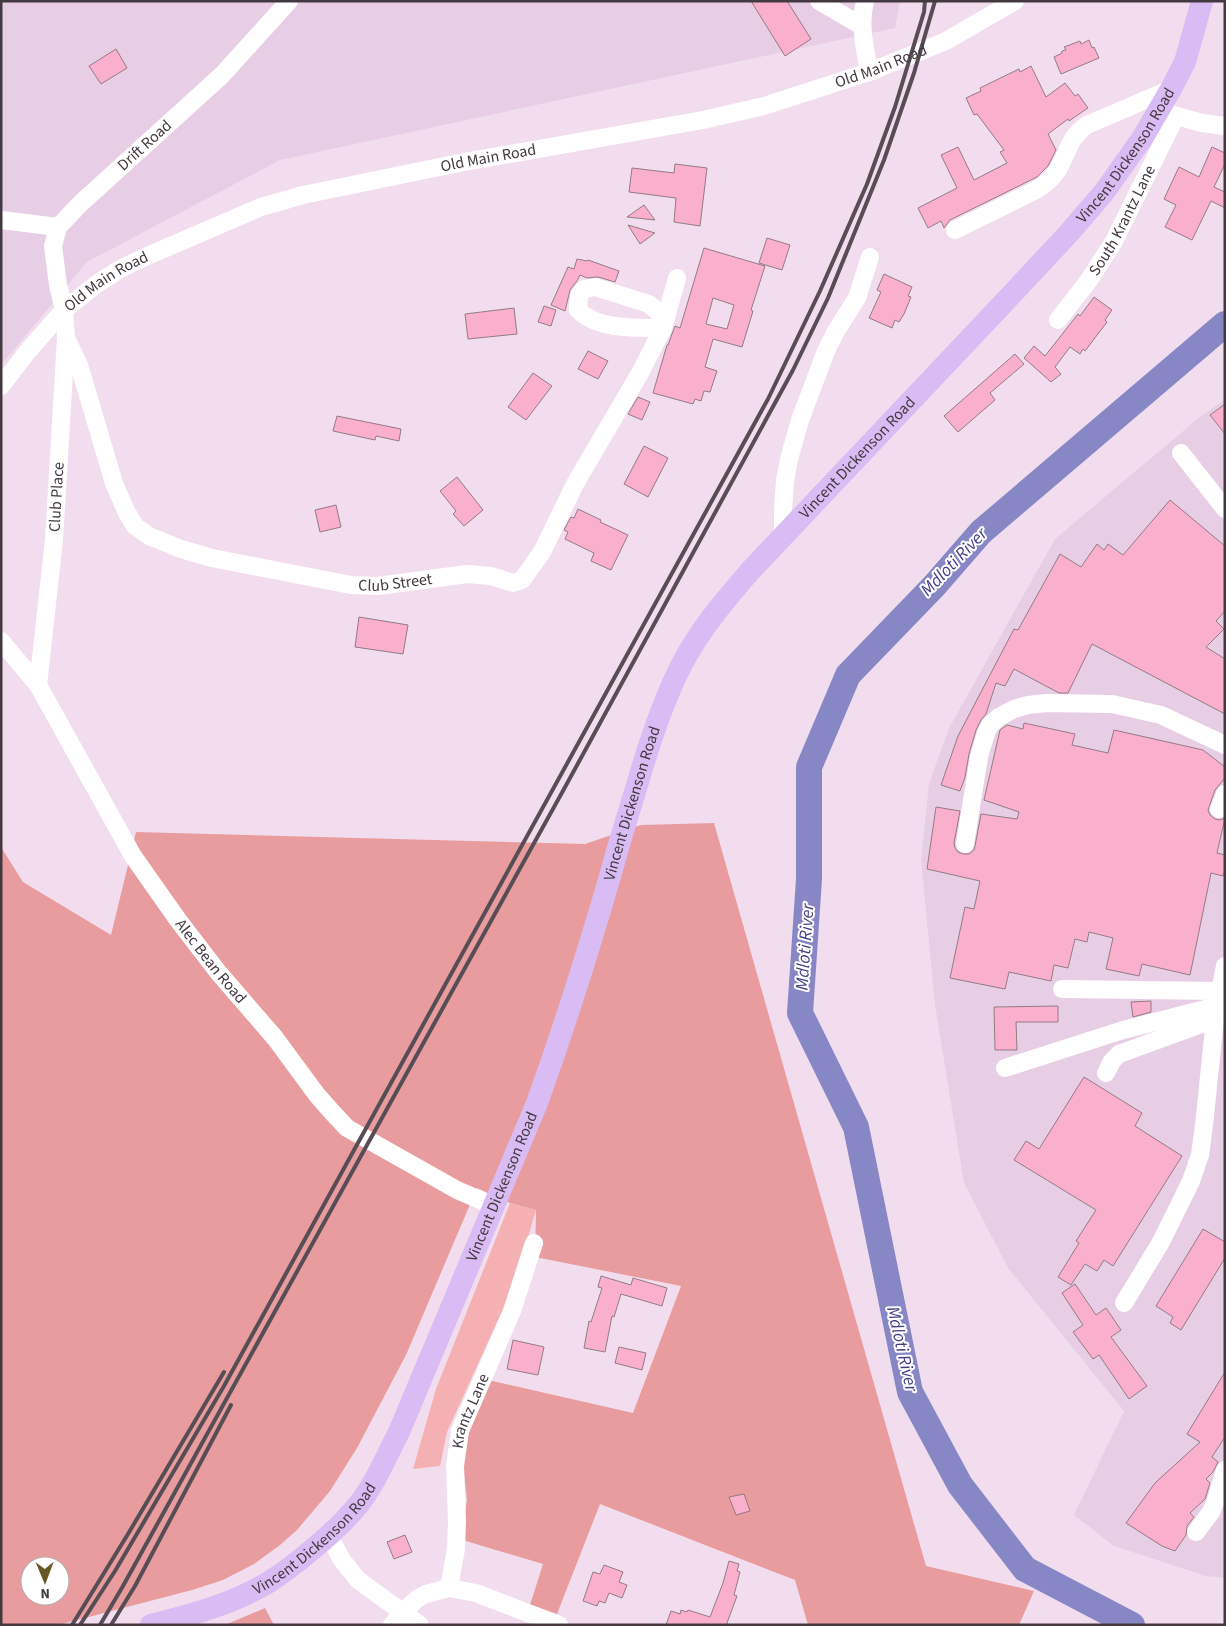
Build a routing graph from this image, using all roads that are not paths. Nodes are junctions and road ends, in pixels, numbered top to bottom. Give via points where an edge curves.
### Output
1 (289, 1) edge
2 (818, 1) edge
3 (865, 1) edge
4 (1015, 1) edge
5 (1202, 1) edge
6 (862, 26) junction
7 (869, 72) junction
8 (1171, 89) junction
9 (1168, 113) junction
10 (1225, 126) edge
11 (1, 220) edge
12 (58, 227) junction
13 (956, 230) dead end
14 (870, 257) dead end
15 (677, 278) dead end
16 (64, 310) junction
17 (1058, 320) dead end
18 (66, 338) junction
19 (1, 386) edge
20 (1181, 453) dead end
21 (1225, 509) edge
22 (783, 535) junction
23 (1, 641) edge
24 (38, 684) junction
25 (1225, 746) edge
26 (964, 844) dead end
27 (1225, 966) edge
28 (1062, 989) dead end
29 (1217, 1005) junction
30 (1005, 1068) dead end
31 (1106, 1073) dead end
32 (494, 1206) junction
33 (534, 1243) dead end
34 (1124, 1302) dead end
35 (1225, 1470) edge
36 (1196, 1532) dead end
37 (329, 1536) junction
38 (449, 1588) junction
39 (398, 1618) edge
40 (151, 1625) edge
41 (420, 1625) edge
42 (559, 1625) edge

1 - 12 street, Drift Road via 222,75
2 - 6 street
3 - 6 street
4 - 7 street, Old Main Road via 946,41
5 - 8 main road, Vincent Dickenson Road via 1185,62
6 - 7 street
7 - 16 street, Old Main Road via 764,106 712,118 454,164 303,195 261,207 122,268
8 - 9 main road, Vincent Dickenson Road
8 - 13 street via 1079,130 1048,182
9 - 10 street
9 - 17 street, South Krantz Lane via 1113,243
9 - 22 main road, Vincent Dickenson Road via 1143,137 1105,192 1069,233
11 - 12 street
12 - 16 street via 53,246 54,263
14 - 22 street via 857,298 826,351 800,420 785,481
15 - 18 street, Club Street via 665,324 575,484 542,552 522,580 513,583 491,576 467,574 372,587 351,585 212,558 150,536 135,526 114,483 79,365
16 - 18 street, Club Place
16 - 19 street, Old Main Road
18 - 24 street, Club Place via 54,540
20 - 21 street
22 - 32 main road, Vincent Dickenson Road via 724,602 699,636 663,704 557,1048
23 - 24 street, Alec Bean Road
24 - 32 street, Alec Bean Road via 134,856 178,920 317,1095 347,1128 456,1190
25 - 26 street via 1161,715 1112,704 1047,703 1014,709 999,717 986,733
27 - 29 street
28 - 29 street
29 - 30 street via 1123,1030
29 - 31 street via 1119,1054
29 - 34 street via 1200,1154 1191,1181 1161,1242
32 - 37 main road, Vincent Dickenson Road via 399,1432 359,1504
33 - 38 street, Krantz Lane via 512,1311 460,1431 455,1466 456,1549
35 - 36 street via 1211,1512
37 - 39 street via 358,1580
37 - 40 main road, Vincent Dickenson Road via 268,1583 199,1613
38 - 39 street via 417,1599
38 - 42 street via 476,1593
39 - 41 street

